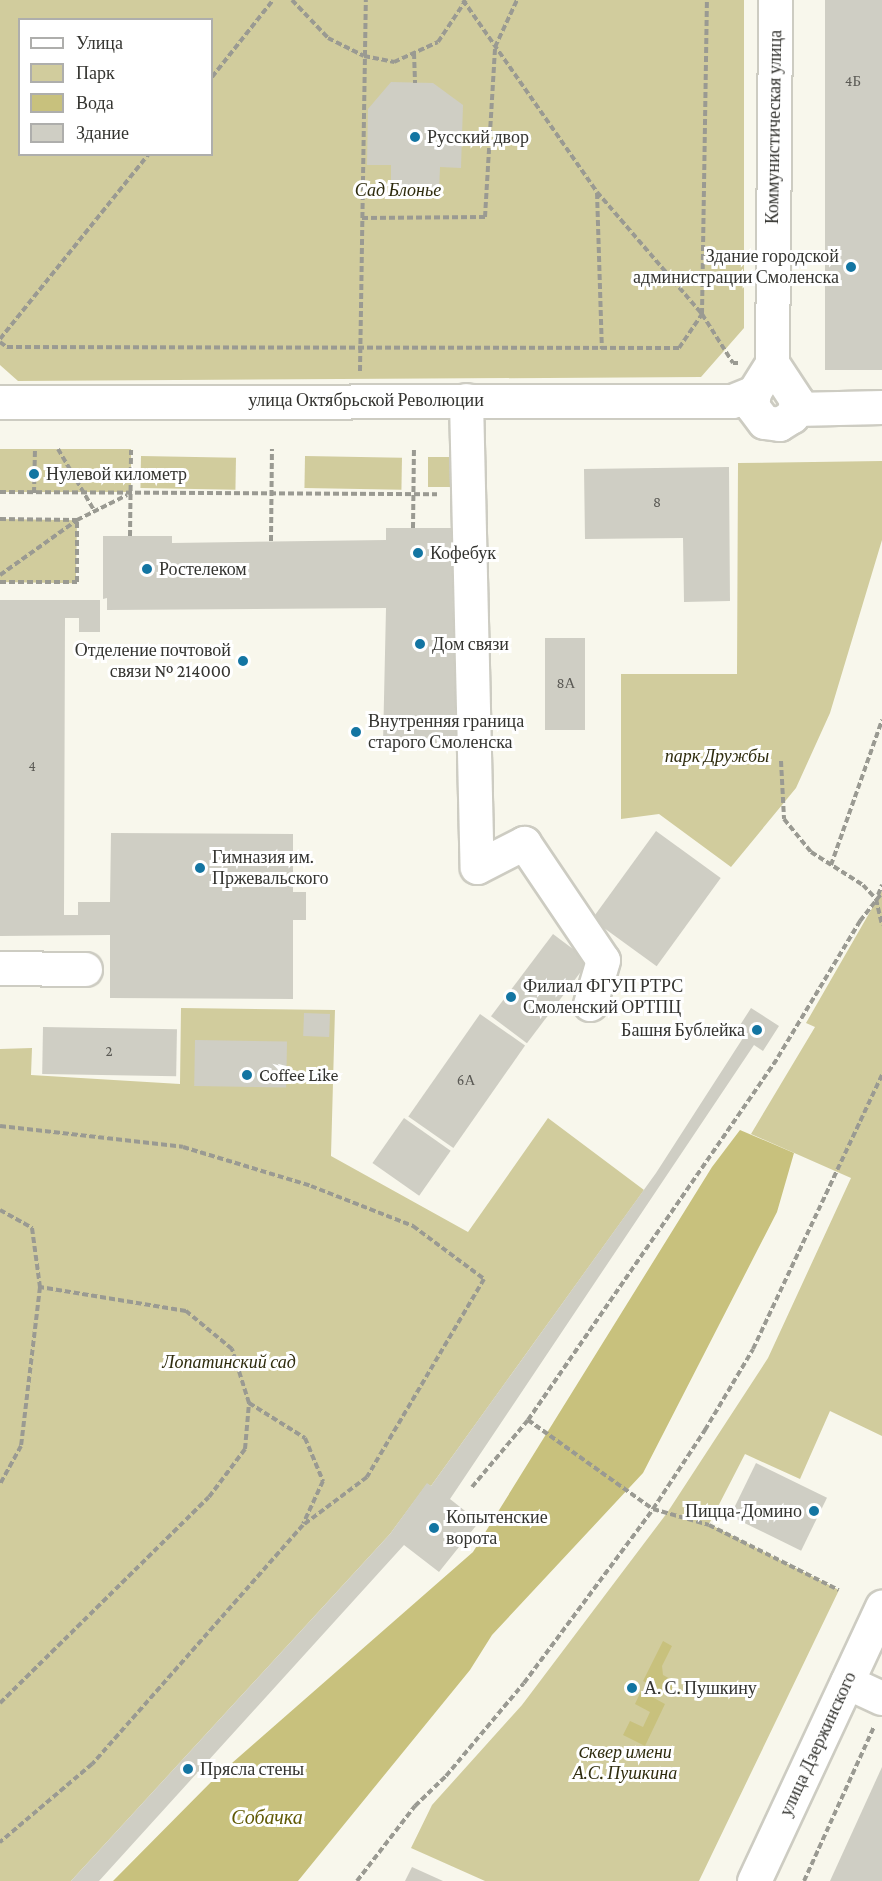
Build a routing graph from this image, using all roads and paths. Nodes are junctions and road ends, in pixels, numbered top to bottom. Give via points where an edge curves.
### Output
1 (273, 0) edge
2 (292, 0) edge
3 (366, 0) edge
4 (518, 0) edge
5 (707, 0) edge
6 (775, 0) edge
7 (464, 1) edge
8 (495, 47) junction
9 (414, 53) junction
10 (364, 56) junction
11 (213, 76) edge
12 (415, 83) dead end
13 (147, 156) edge
14 (597, 192) junction
15 (362, 218) junction
16 (702, 314) junction
17 (0, 340) edge
18 (360, 345) junction
19 (602, 349) junction
20 (733, 363) dead end
21 (772, 363) junction
22 (360, 399) junction
23 (466, 400) junction
24 (0, 402) edge
25 (747, 402) junction
26 (882, 407) edge
27 (795, 409) junction
28 (414, 448) dead end
29 (35, 449) dead end
30 (58, 449) dead end
31 (272, 449) dead end
32 (130, 450) dead end
33 (0, 492) edge
34 (34, 493) junction
35 (83, 493) junction
36 (272, 493) junction
37 (130, 494) junction
38 (414, 494) junction
39 (468, 494) junction
40 (94, 510) junction
41 (0, 519) edge
42 (77, 520) junction
43 (413, 528) dead end
44 (130, 536) dead end
45 (271, 541) dead end
46 (0, 575) edge
47 (0, 582) edge
48 (882, 720) edge
49 (781, 761) dead end
50 (831, 865) junction
51 (882, 885) edge
52 (882, 893) edge
53 (876, 899) junction
54 (882, 925) edge
55 (0, 968) edge
56 (85, 969) dead end
57 (590, 1004) dead end
58 (882, 1075) edge
59 (0, 1126) edge
60 (0, 1210) edge
61 (40, 1287) junction
62 (249, 1403) junction
63 (528, 1420) junction
64 (0, 1484) edge
65 (472, 1487) dead end
66 (653, 1509) junction
67 (303, 1525) junction
68 (838, 1590) dead end
69 (882, 1606) edge
70 (847, 1682) junction
71 (0, 1703) edge
72 (880, 1708) edge
73 (0, 1842) edge
74 (357, 1881) edge
75 (754, 1881) edge
76 (804, 1881) edge

1 - 11 path
2 - 10 path via 328,38
3 - 10 path
4 - 8 path
5 - 16 path
6 - 21 street, Коммунистическая улица
7 - 8 path
7 - 9 path via 438,42
8 - 14 path
8 - 15 path via 485,217
9 - 10 path via 394,62
9 - 12 path
10 - 15 path
13 - 17 path
14 - 16 path
14 - 19 path
15 - 18 path
16 - 19 path via 680,348
16 - 20 path
17 - 18 path via 7,347
18 - 19 path
18 - 22 path
21 - 25 street
21 - 27 street via 795,393
22 - 23 street, улица Октябрьской Революции
22 - 24 street, улица Октябрьской Революции
23 - 25 street, улица Октябрьской Революции
23 - 39 street
25 - 27 street via 764,422 779,424
26 - 27 street
28 - 38 path
29 - 34 path
30 - 35 path
31 - 36 path
32 - 37 path
33 - 34 path
34 - 35 path
35 - 37 path
35 - 40 path
36 - 37 path
36 - 38 path
36 - 45 path
37 - 40 path
37 - 44 path
38 - 39 path
38 - 43 path
39 - 57 street via 477,867 524,843 603,960
40 - 42 path
41 - 42 path
42 - 46 path
42 - 47 path via 77,582
48 - 50 path
49 - 50 path via 784,819 811,852
50 - 53 path via 863,885
51 - 53 path
52 - 53 path
53 - 54 path
53 - 63 path via 778,1057
55 - 56 street
58 - 66 path via 753,1349
59 - 67 path via 183,1147 311,1186 412,1226 484,1279 367,1477
60 - 61 path via 32,1228
61 - 62 path via 186,1311 232,1349
61 - 64 path via 21,1446
62 - 67 path via 305,1438 323,1481
62 - 71 path via 245,1449 209,1497 161,1540
63 - 65 path
63 - 66 path
66 - 68 path via 709,1525
66 - 74 path via 524,1683 446,1776 415,1806
67 - 73 path via 92,1764
69 - 70 street, улица Дзержинского
70 - 72 street
70 - 75 street, улица Дзержинского
72 - 76 path

